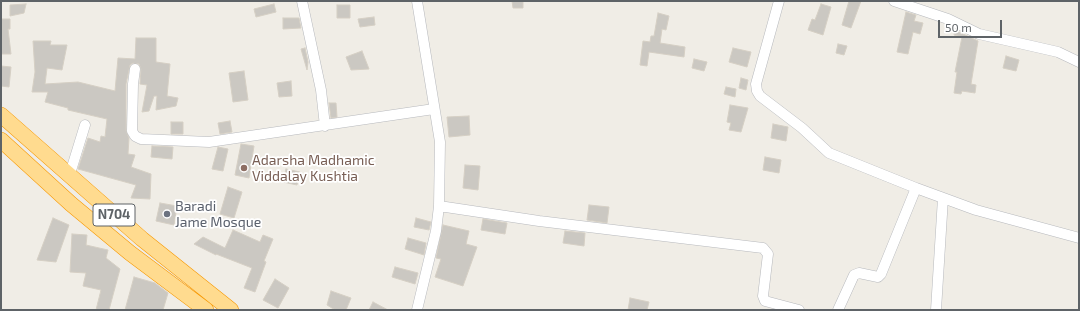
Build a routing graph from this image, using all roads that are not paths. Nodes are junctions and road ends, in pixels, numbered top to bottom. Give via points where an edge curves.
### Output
1 (302, 1) edge
2 (417, 1) edge
3 (779, 1) edge
4 (894, 1) edge
5 (1079, 62) edge
6 (136, 69) dead end
7 (434, 109) junction
8 (1, 115) edge
9 (85, 126) dead end
10 (325, 126) junction
11 (1, 140) edge
12 (69, 177) junction
13 (916, 188) junction
14 (86, 191) junction
15 (943, 198) junction
16 (71, 204) junction
17 (439, 206) junction
18 (1079, 238) edge
19 (206, 310) edge
20 (231, 310) edge
21 (417, 310) edge
22 (799, 310) edge
23 (838, 310) edge
24 (936, 310) edge

1 - 10 street via 321,90
2 - 7 street
3 - 13 street via 756,84 760,96 835,156
4 - 5 street via 948,19 979,34 1058,52
6 - 10 street via 133,84 132,131 140,139 209,142
7 - 10 street
7 - 17 street via 440,142
8 - 12 highway, N704
9 - 12 street
11 - 16 highway, N704
12 - 14 highway, N704
13 - 15 street
13 - 23 street via 881,274 873,277 856,274
14 - 16 highway
14 - 20 highway, N704
15 - 18 street via 976,210
15 - 24 street
16 - 19 highway, N704 via 130,253
17 - 21 street via 436,231
17 - 22 street via 539,221 763,248 768,254 763,296 765,301

